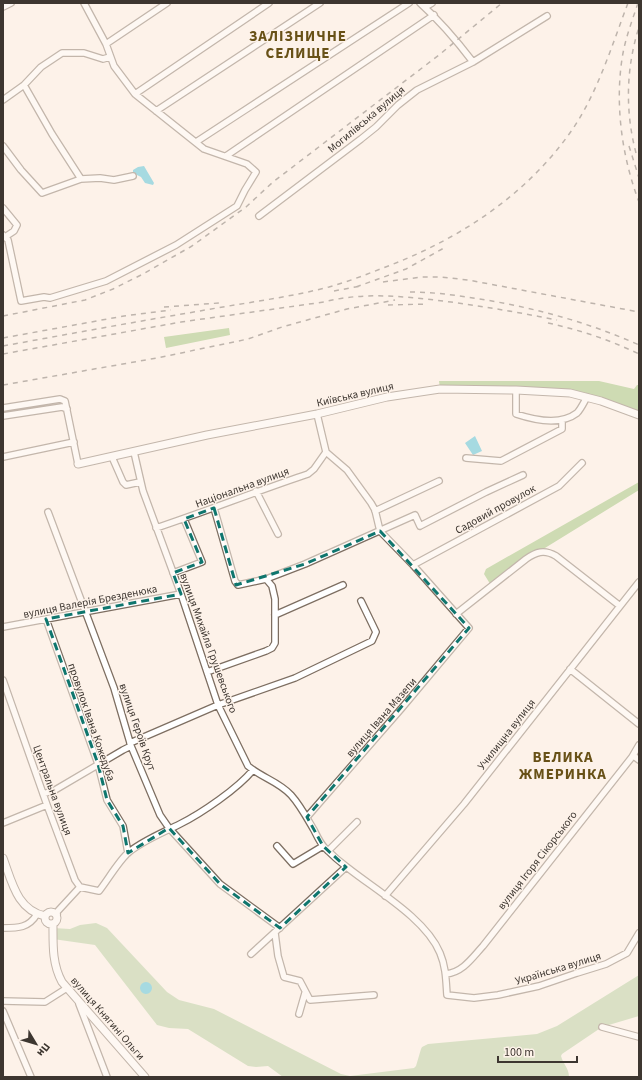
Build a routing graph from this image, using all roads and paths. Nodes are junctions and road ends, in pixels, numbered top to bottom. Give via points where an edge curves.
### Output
1 (11, 3) edge
2 (84, 3) edge
3 (167, 3) edge
4 (269, 3) edge
5 (320, 3) edge
6 (409, 3) edge
7 (420, 3) edge
8 (432, 3) edge
9 (3, 7) edge
10 (425, 7) junction
11 (434, 15) junction
12 (547, 16) dead end
13 (106, 44) junction
14 (110, 57) junction
15 (473, 62) junction
16 (24, 85) junction
17 (135, 94) junction
18 (3, 100) edge
19 (156, 111) junction
20 (196, 142) junction
21 (3, 146) edge
22 (226, 156) junction
23 (133, 176) dead end
24 (82, 179) junction
25 (3, 208) edge
26 (259, 216) dead end
27 (4, 236) edge
28 (516, 390) junction
29 (587, 397) junction
30 (3, 408) edge
31 (67, 409) junction
32 (317, 414) junction
33 (639, 415) edge
34 (3, 416) edge
35 (562, 420) junction
36 (74, 442) junction
37 (134, 452) junction
38 (326, 452) junction
39 (3, 457) edge
40 (112, 457) junction
41 (466, 458) dead end
42 (582, 463) dead end
43 (78, 464) joint
44 (523, 475) dead end
45 (439, 481) dead end
46 (140, 482) junction
47 (256, 491) junction
48 (214, 508) junction
49 (375, 511) junction
50 (48, 512) dead end
51 (184, 519) junction
52 (156, 528) junction
53 (380, 531) junction
54 (278, 534) dead end
55 (413, 565) junction
56 (173, 573) junction
57 (266, 579) junction
58 (639, 582) edge
59 (343, 584) dead end
60 (181, 594) junction
61 (361, 601) dead end
62 (620, 606) junction
63 (85, 612) junction
64 (456, 614) junction
65 (275, 615) junction
66 (46, 619) junction
67 (3, 627) edge
68 (570, 669) junction
69 (207, 672) junction
70 (3, 680) edge
71 (218, 705) junction
72 (639, 724) edge
73 (131, 744) junction
74 (639, 745) edge
75 (632, 756) junction
76 (639, 760) edge
77 (98, 764) junction
78 (254, 770) junction
79 (43, 794) junction
80 (47, 805) junction
81 (307, 818) junction
82 (357, 822) dead end
83 (3, 823) edge
84 (169, 828) junction
85 (277, 846) dead end
86 (323, 846) junction
87 (328, 851) junction
88 (128, 853) junction
89 (3, 858) edge
90 (346, 867) junction
91 (80, 887) junction
92 (386, 896) junction
93 (56, 914) junction
94 (41, 915) junction
95 (53, 924) junction
96 (3, 928) edge
97 (280, 928) junction
98 (275, 933) junction
99 (639, 934) edge
100 (251, 954) dead end
101 (446, 974) junction
102 (68, 988) junction
103 (305, 993) junction
104 (374, 995) dead end
105 (447, 995) joint
106 (3, 1001) edge
107 (79, 1002) junction
108 (3, 1011) edge
109 (298, 1014) dead end
110 (602, 1027) dead end
111 (639, 1037) edge
112 (30, 1077) edge
113 (107, 1077) edge
114 (145, 1077) edge

1 - 9 street
2 - 13 street
3 - 13 street
4 - 17 street
5 - 19 street
6 - 20 street
7 - 10 street
8 - 10 street
10 - 11 street
11 - 15 street
11 - 22 street
12 - 15 street, Могилівська вулиця
13 - 14 street
14 - 16 street via 103,59 84,53 62,53 41,67
14 - 17 street
15 - 26 street, Могилівська вулиця via 417,90 361,139
16 - 18 street
16 - 24 street
17 - 19 street
19 - 20 street
20 - 22 street via 204,148
21 - 24 street via 42,193
22 - 27 street via 247,164 256,172 237,206 176,245 106,281 50,298 20,301 8,240
23 - 24 street via 114,180
25 - 27 street via 17,225 14,231
28 - 29 street, Київська вулиця via 563,392
28 - 32 street, Київська вулиця via 428,390
28 - 35 street via 516,414 529,419
29 - 33 street, Київська вулиця
29 - 35 street via 577,413
30 - 31 street via 60,399 65,401
31 - 34 street via 62,407
31 - 36 street
32 - 37 street, Київська вулиця
32 - 38 street
35 - 41 street via 562,429 501,461
36 - 39 street
36 - 43 street
37 - 40 street, Київська вулиця
37 - 46 street, вулиця Михайла Грушевського
38 - 47 street, Національна вулиця via 308,474
38 - 49 street via 350,474
40 - 43 street, Київська вулиця
40 - 46 street via 122,482 126,485
42 - 55 street, Садовий провулок via 559,486
44 - 53 street via 420,526 415,515
45 - 49 street
46 - 52 street, вулиця Михайла Грушевського
47 - 48 street, Національна вулиця
47 - 54 street
48 - 51 street, Національна вулиця
48 - 57 street via 235,581 238,585
49 - 53 street
50 - 63 street, вулиця Героїв Крут
51 - 52 street, Національна вулиця
51 - 56 street via 202,562
52 - 56 street, вулиця Михайла Грушевського
53 - 55 street
53 - 57 street
55 - 64 street
56 - 60 street, вулиця Михайла Грушевського
57 - 65 street via 272,586
58 - 62 street, Училищна вулиця
59 - 65 street
60 - 63 street, вулиця Валерія Брезденюка
60 - 69 street, вулиця Михайла Грушевського
61 - 71 street via 376,632 372,641 295,678
62 - 64 street via 556,556 542,551 526,559
62 - 68 street, Училищна вулиця
63 - 66 street, вулиця Валерія Брезденюка
63 - 73 street, вулиця Героїв Крут via 114,688
64 - 81 street, вулиця Івана Мазепи via 469,628
65 - 69 street via 275,643 272,648
66 - 67 street, вулиця Валерія Брезденюка
66 - 77 street, провулок Івана Кожедуба
68 - 72 street
68 - 92 street, Училищна вулиця via 464,804
69 - 71 street, вулиця Михайла Грушевського
70 - 79 street, Центральна вулиця
71 - 73 street
71 - 78 street, вулиця Михайла Грушевського via 248,766
73 - 77 street
73 - 84 street, вулиця Героїв Крут via 160,815
74 - 75 street, вулиця Ігоря Сікорського
75 - 76 street
75 - 101 street, вулиця Ігоря Сікорського via 484,946 465,966 454,973
77 - 79 street via 55,790
77 - 88 street, провулок Івана Кожедуба via 107,800 123,826
78 - 81 street, вулиця Михайла Грушевського via 282,786
78 - 84 street via 245,780 212,804
79 - 80 street, Центральна вулиця
80 - 83 street
80 - 91 street, Центральна вулиця via 75,880
81 - 86 street, вулиця Михайла Грушевського
82 - 87 street
84 - 88 street
84 - 97 street, вулиця Героїв Крут via 220,884
85 - 86 street via 292,864
86 - 87 street, вулиця Михайла Грушевського
87 - 90 street, вулиця Михайла Грушевського
88 - 91 street via 99,891
89 - 94 street via 22,903
90 - 92 street, вулиця Михайла Грушевського
90 - 97 street
91 - 93 street
92 - 101 street, вулиця Михайла Грушевського via 430,934 440,952
93 - 94 street via 50,911
93 - 95 street via 57,919
94 - 95 street
94 - 96 street via 23,927
95 - 102 street, вулиця Княгині Ольги via 55,962 60,978
97 - 98 street
98 - 100 street
98 - 103 street via 284,977 300,981
99 - 105 street, Українська вулиця via 627,952 606,964 539,986 474,998
101 - 105 street, вулиця Михайла Грушевського
102 - 106 street via 46,1002
102 - 107 street, вулиця Княгині Ольги
103 - 104 street via 310,1000
103 - 109 street
107 - 113 street
107 - 114 street, вулиця Княгині Ольги
108 - 112 street
110 - 111 street

